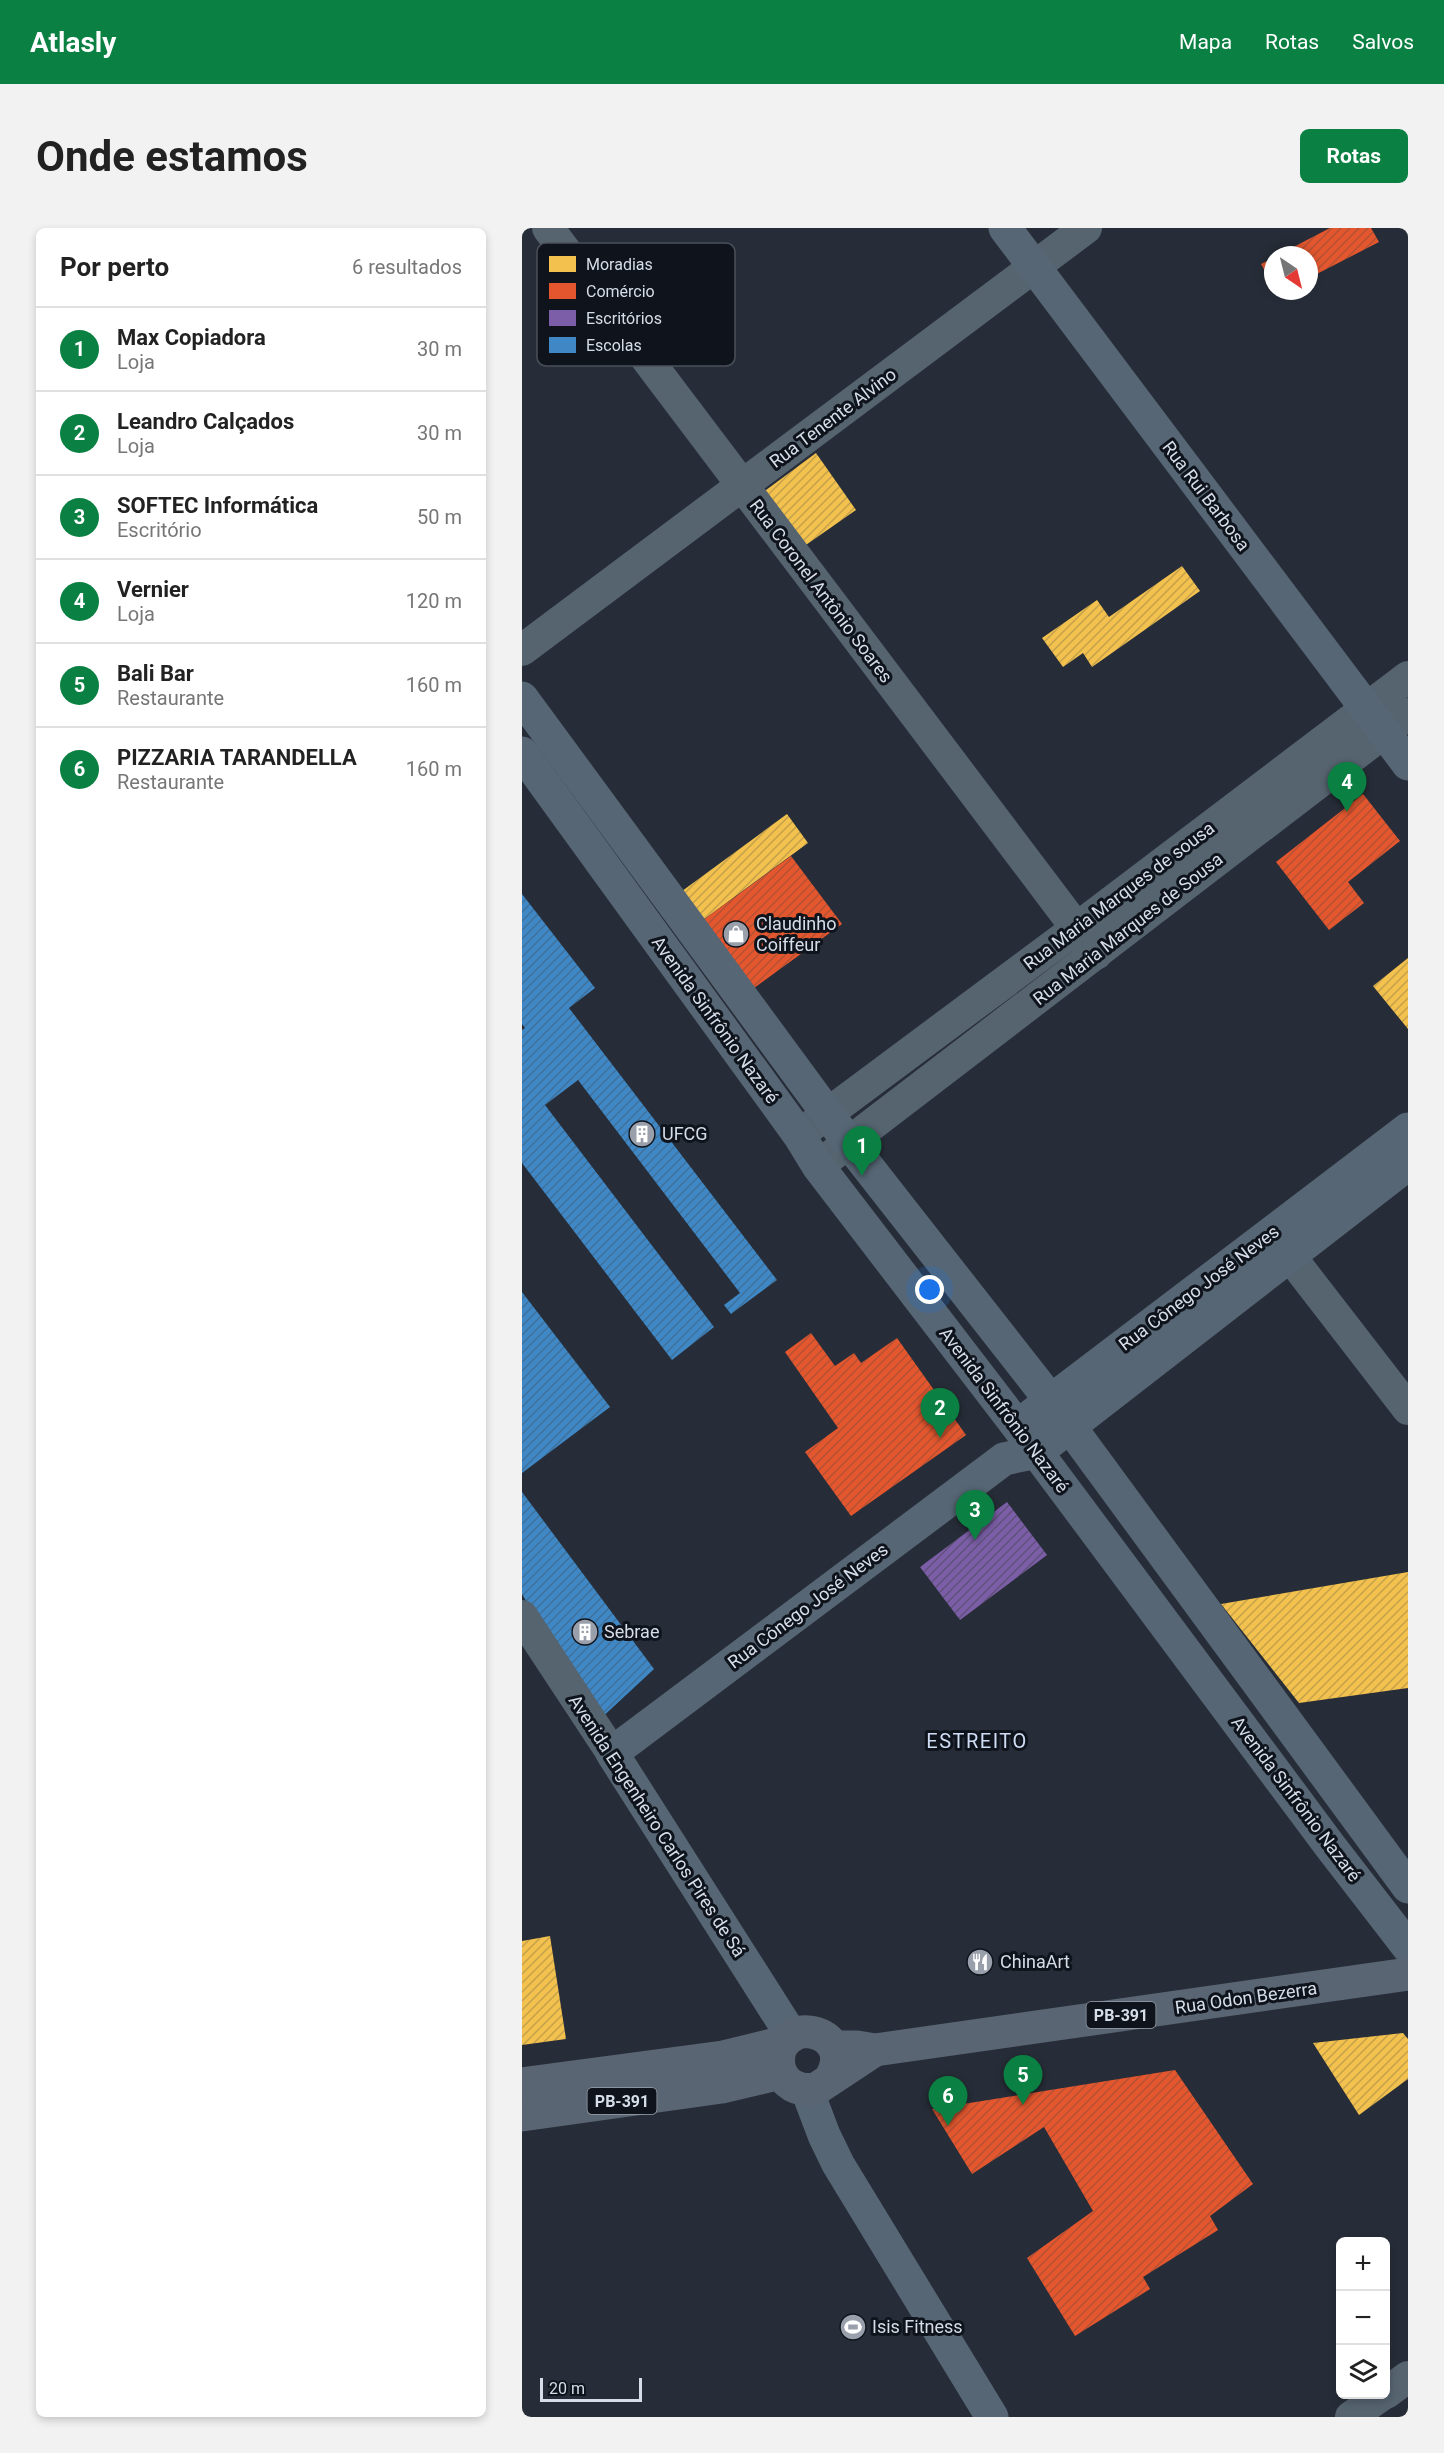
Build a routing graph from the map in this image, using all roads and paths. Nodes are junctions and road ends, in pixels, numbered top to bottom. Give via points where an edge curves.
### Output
1 (548, 228) edge
2 (1005, 228) edge
3 (1086, 228) edge
4 (559, 243) edge
5 (1034, 268) junction
6 (652, 366) edge
7 (742, 486) junction
8 (522, 650) edge
9 (1408, 677) edge
10 (522, 698) edge
11 (1386, 718) edge
12 (522, 753) edge
13 (1408, 764) edge
14 (1077, 928) junction
15 (1096, 954) junction
16 (827, 1113) junction
17 (799, 1135) junction
18 (849, 1143) junction
19 (1401, 1152) edge
20 (818, 1166) junction
21 (1289, 1255) junction
22 (1051, 1401) junction
23 (1408, 1409) edge
24 (1069, 1427) junction
25 (1027, 1439) junction
26 (522, 1616) edge
27 (1293, 1730) junction
28 (612, 1753) junction
29 (1261, 1754) junction
30 (1408, 1887) edge
31 (1408, 1947) edge
32 (1408, 1974) edge
33 (805, 2061) junction
34 (522, 2084) edge
35 (522, 2115) edge
36 (1408, 2377) edge
37 (1390, 2390) edge
38 (1377, 2399) edge
39 (992, 2417) edge
40 (1351, 2417) edge

1 - 4 street, Rua Coronel Antônio Soares
2 - 5 street, Rua Rui Barbosa
3 - 5 street, Rua Tenente Alvino
5 - 7 street, Rua Tenente Alvino
5 - 11 street, Rua Rui Barbosa
6 - 7 street, Rua Coronel Antônio Soares
7 - 8 street, Rua Tenente Alvino
7 - 14 street, Rua Coronel Antônio Soares
9 - 11 street, Rua Maria Marques de sousa
10 - 16 street, Avenida Sinfrônio Nazaré
11 - 13 street, Rua Rui Barbosa
11 - 14 street, Rua Maria Marques de sousa
11 - 15 street, Rua Maria Marques de Sousa
12 - 17 street, Avenida Sinfrônio Nazaré
14 - 15 street, Rua Coronel Antônio Soares
14 - 16 street, Rua Maria Marques de sousa
15 - 18 street, Rua Maria Marques de Sousa
16 - 17 street, Rua Maria Marques de sousa
16 - 18 street, Avenida Sinfrônio Nazaré
17 - 20 street, Avenida Sinfrônio Nazaré
18 - 20 street, Rua Maria Marques de Sousa
18 - 22 street, Avenida Sinfrônio Nazaré
19 - 21 street, Rua Cônego José Neves
19 - 22 street, Rua Cônego José Neves
20 - 25 street, Avenida Sinfrônio Nazaré
21 - 23 street
21 - 24 street, Rua Cônego José Neves
22 - 24 street, Avenida Sinfrônio Nazaré
22 - 25 street, Rua Cônego José Neves
24 - 25 street, Rua Cônego José Neves
24 - 27 street, Avenida Sinfrônio Nazaré
25 - 28 street, Rua Cônego José Neves
25 - 29 street, Avenida Sinfrônio Nazaré
26 - 28 street, Avenida Engenheiro Carlos Pires de Sá
27 - 29 street
27 - 30 street, Avenida Sinfrônio Nazaré
28 - 33 street, Avenida Engenheiro Carlos Pires de Sá
29 - 31 street, Avenida Sinfrônio Nazaré
32 - 33 main road, Rua Odon Bezerra / PB-391 via 875,2049 857,2047
33 - 34 main road, PB-391 via 723,2057
33 - 35 main road, PB-391 via 747,2083
33 - 39 street, Avenida Engenheiro Carlos Pires de Sá via 824,2135 838,2164
36 - 37 street
38 - 40 street

